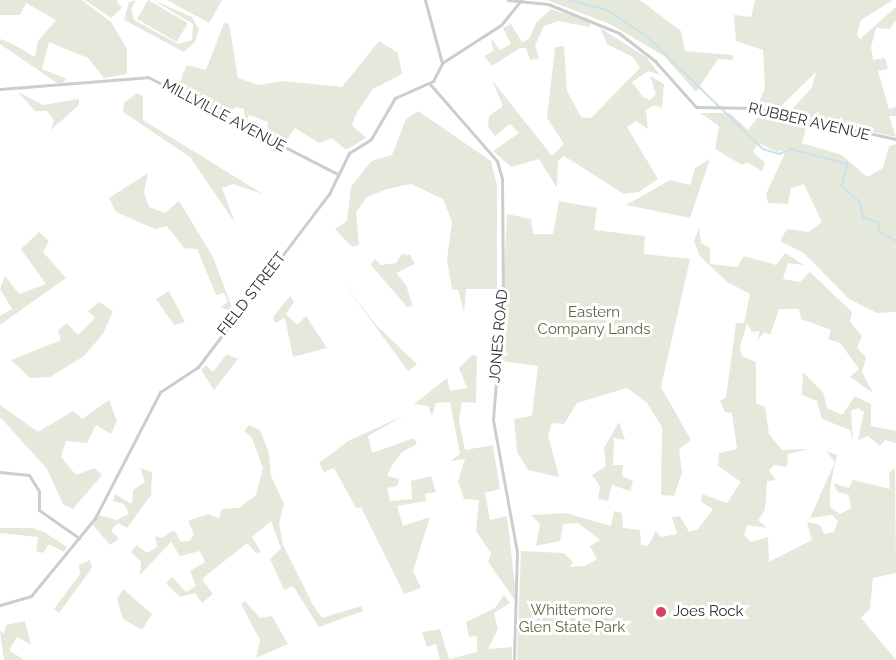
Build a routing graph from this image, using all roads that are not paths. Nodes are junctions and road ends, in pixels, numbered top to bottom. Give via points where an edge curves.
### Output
1 (425, 0) edge
2 (508, 0) edge
3 (521, 0) edge
4 (442, 63) junction
5 (429, 83) junction
6 (0, 89) edge
7 (896, 139) edge
8 (336, 173) junction
9 (0, 472) edge
10 (79, 538) junction
11 (0, 605) edge
12 (514, 660) edge

1 - 4 street
2 - 3 street, RUBBER AVENUE
3 - 4 street via 501,25
3 - 7 street, RUBBER AVENUE via 548,4 619,33 655,61 696,107 757,108
4 - 5 street
5 - 8 street, FIELD STREET via 395,98 371,139 349,153
5 - 12 street, JONES ROAD via 497,160 502,178 503,287 493,420 517,552 519,614
6 - 8 street, MILLVILLE AVENUE via 148,77
8 - 10 street, FIELD STREET via 329,194 198,367 160,392 107,500
9 - 10 street via 29,475 39,491 39,510
10 - 11 street, FIELD STREET via 31,596

